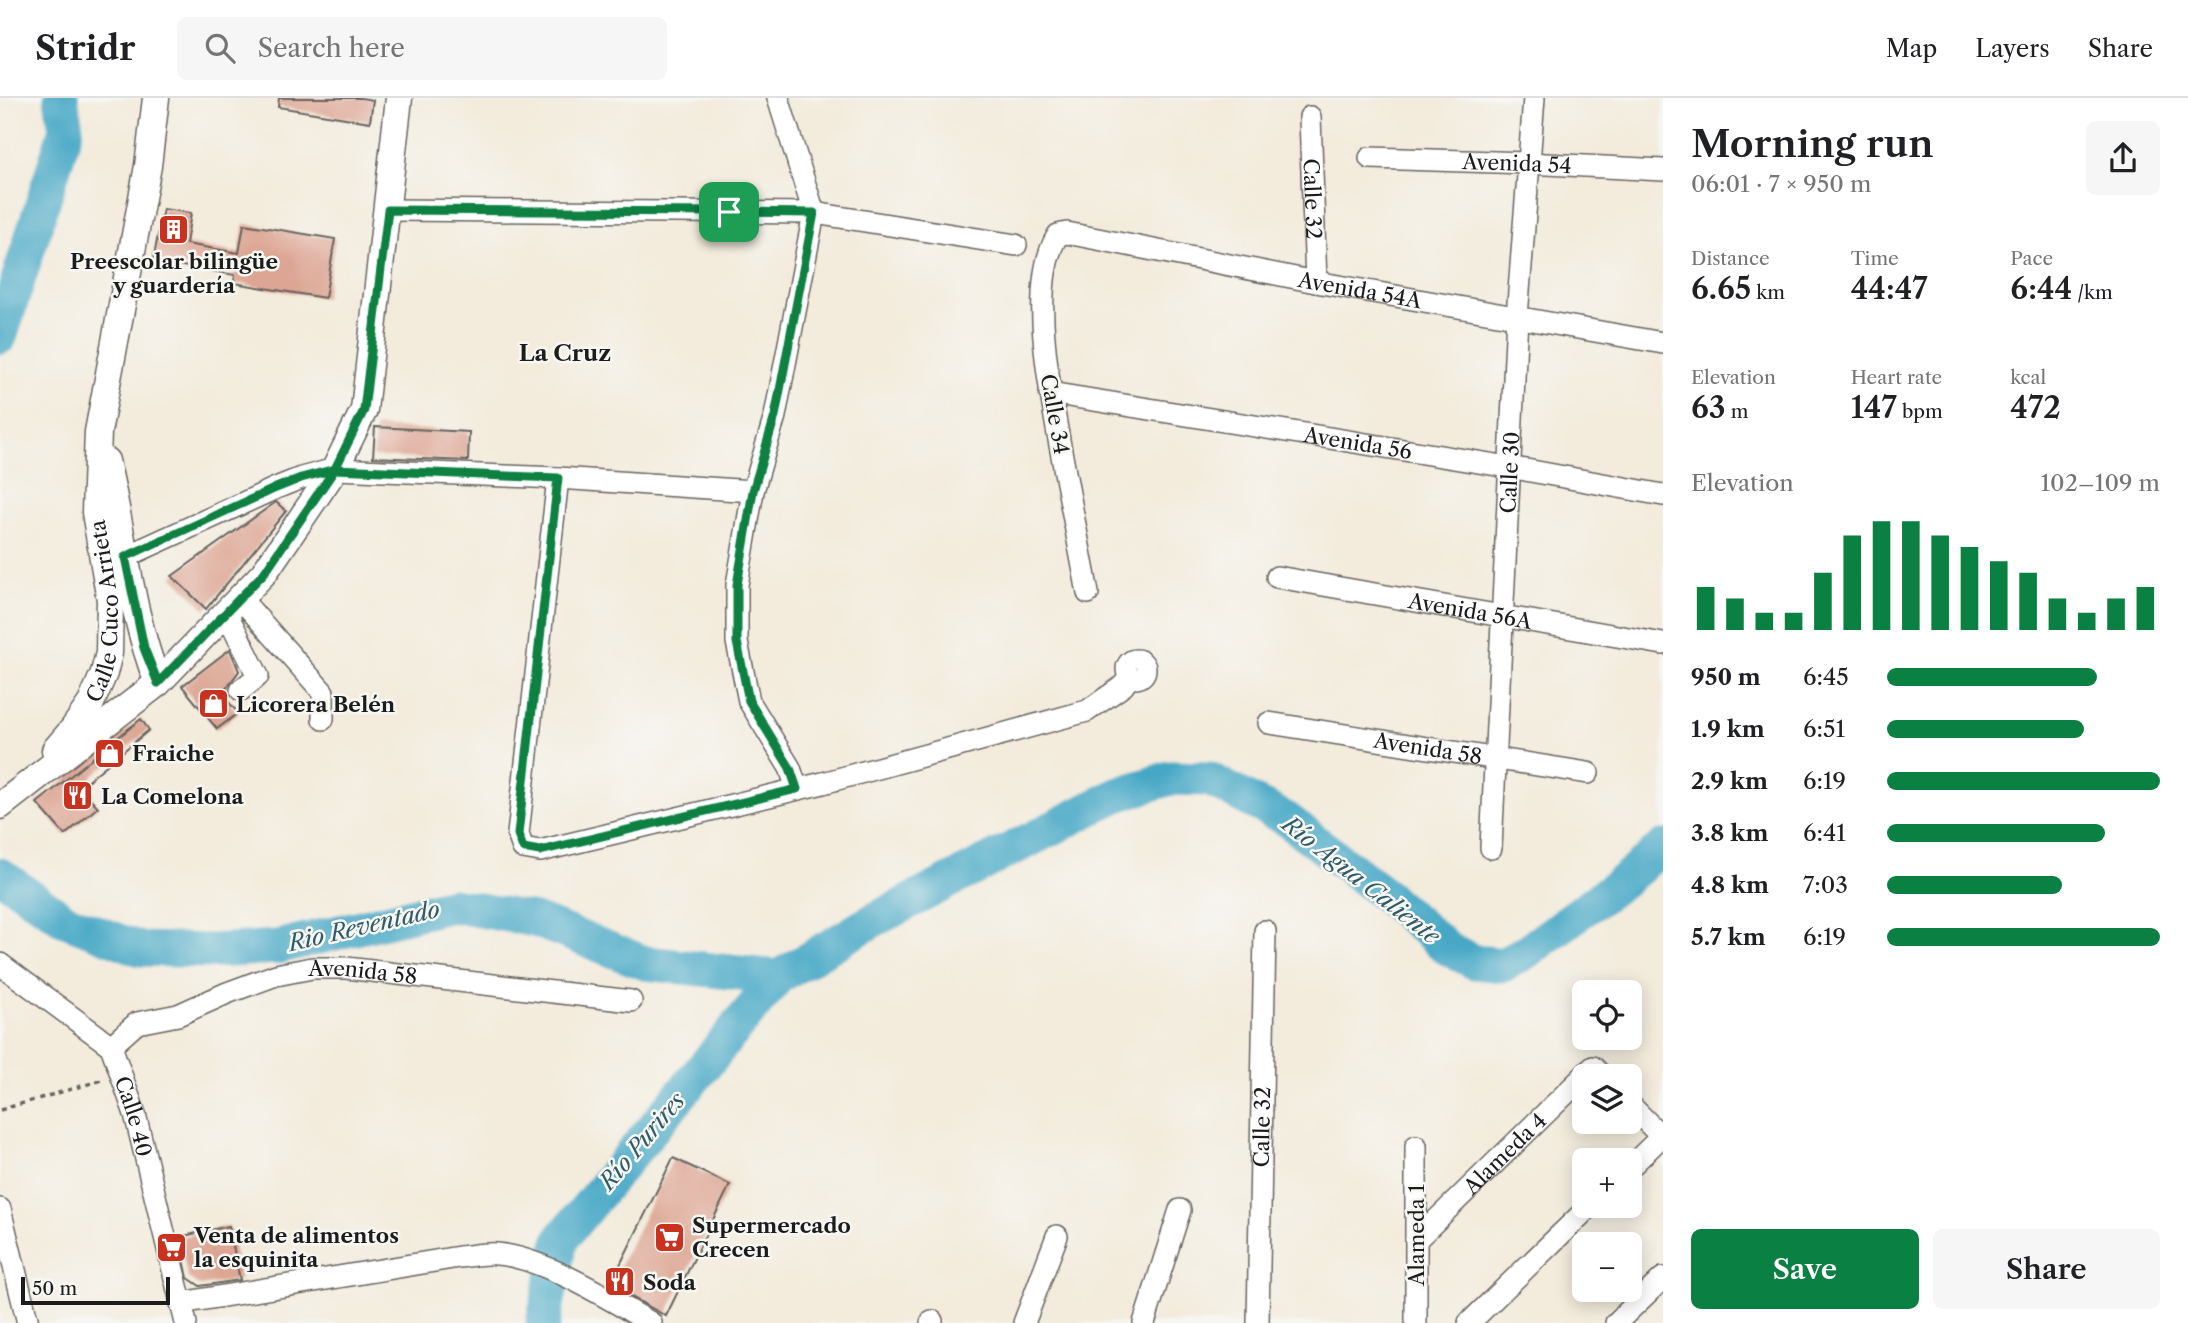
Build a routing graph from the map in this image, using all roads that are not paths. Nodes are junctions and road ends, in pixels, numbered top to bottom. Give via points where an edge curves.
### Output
1 (156, 98) edge
2 (400, 98) edge
3 (778, 98) edge
4 (1534, 98) edge
5 (1310, 117) dead end
6 (1370, 158) dead end
7 (1527, 163) junction
8 (1663, 170) edge
9 (388, 210) junction
10 (814, 213) junction
11 (1058, 235) joint
12 (1016, 245) dead end
13 (1316, 282) junction
14 (1517, 317) junction
15 (1663, 343) edge
16 (1050, 393) junction
17 (99, 432) junction
18 (1509, 467) junction
19 (335, 469) junction
20 (558, 478) junction
21 (753, 491) junction
22 (1663, 495) edge
23 (125, 557) junction
24 (1277, 577) dead end
25 (1087, 593) dead end
26 (233, 605) junction
27 (1502, 617) junction
28 (1663, 644) edge
29 (1130, 676) dead end
30 (158, 683) junction
31 (241, 690) dead end
32 (323, 719) dead end
33 (1269, 723) dead end
34 (1495, 758) junction
35 (1588, 773) dead end
36 (797, 789) junction
37 (0, 805) edge
38 (1491, 848) dead end
39 (1265, 931) dead end
40 (0, 964) edge
41 (631, 1000) dead end
42 (111, 1046) junction
43 (1572, 1095) edge
44 (1642, 1117) edge
45 (1663, 1137) edge
46 (1416, 1146) dead end
47 (1642, 1156) edge
48 (0, 1209) edge
49 (1180, 1210) dead end
50 (1578, 1218) edge
51 (1057, 1236) dead end
52 (1416, 1240) junction
53 (1663, 1278) edge
54 (183, 1313) edge
55 (28, 1323) edge
56 (651, 1323) edge
57 (1024, 1323) edge
58 (1144, 1323) edge
59 (1258, 1323) edge
60 (1416, 1323) edge
61 (1469, 1323) edge
62 (1616, 1323) edge

1 - 17 main road via 148,166
2 - 9 main road
3 - 10 street
4 - 7 street, Calle 30
5 - 13 street, Calle 32
6 - 7 street, Avenida 54
7 - 8 street, Avenida 54
7 - 14 street, Calle 30
9 - 10 street
9 - 19 main road via 364,410
10 - 12 street
10 - 21 street via 775,416
11 - 13 street, Avenida 54A via 1067,233
11 - 16 street, Calle 34 via 1044,282 1042,326
13 - 14 street, Avenida 54A
14 - 15 street, Avenida 54A
14 - 18 street, Calle 30
16 - 18 street, Avenida 56
16 - 25 street, Calle 34
17 - 23 main road, Calle Cuco Arrieta
17 - 37 main road, Calle Cuco Arrieta via 95,512 110,600 104,673 74,729
18 - 22 street, Avenida 56
18 - 27 street, Calle 30
19 - 20 street
19 - 23 street via 276,488
19 - 26 main road via 264,573
20 - 21 street
20 - 36 street via 518,834 523,848 540,851
21 - 36 street via 737,585 737,642 749,701 790,768
23 - 30 main road, Calle Cuco Arrieta via 144,648
24 - 27 street, Avenida 56A
26 - 30 main road
26 - 31 street via 258,676
26 - 32 street via 323,692
27 - 28 street, Avenida 56A
27 - 34 street, Calle 30
29 - 36 street via 1087,711
30 - 37 main road
33 - 34 street, Avenida 58
34 - 35 street, Avenida 58
34 - 38 street, Calle 30
39 - 59 street, Calle 32
40 - 42 street
41 - 42 street, Avenida 58 via 312,968 276,975 178,1015 137,1023
42 - 54 street, Calle 40 via 135,1114
43 - 52 street, Alameda 4
44 - 45 street
45 - 47 street
46 - 52 street, Alameda 1
48 - 55 street
49 - 58 street
50 - 61 street
51 - 57 street
52 - 60 street, Alameda 1
53 - 62 street
54 - 56 street via 459,1257 498,1254 530,1261

